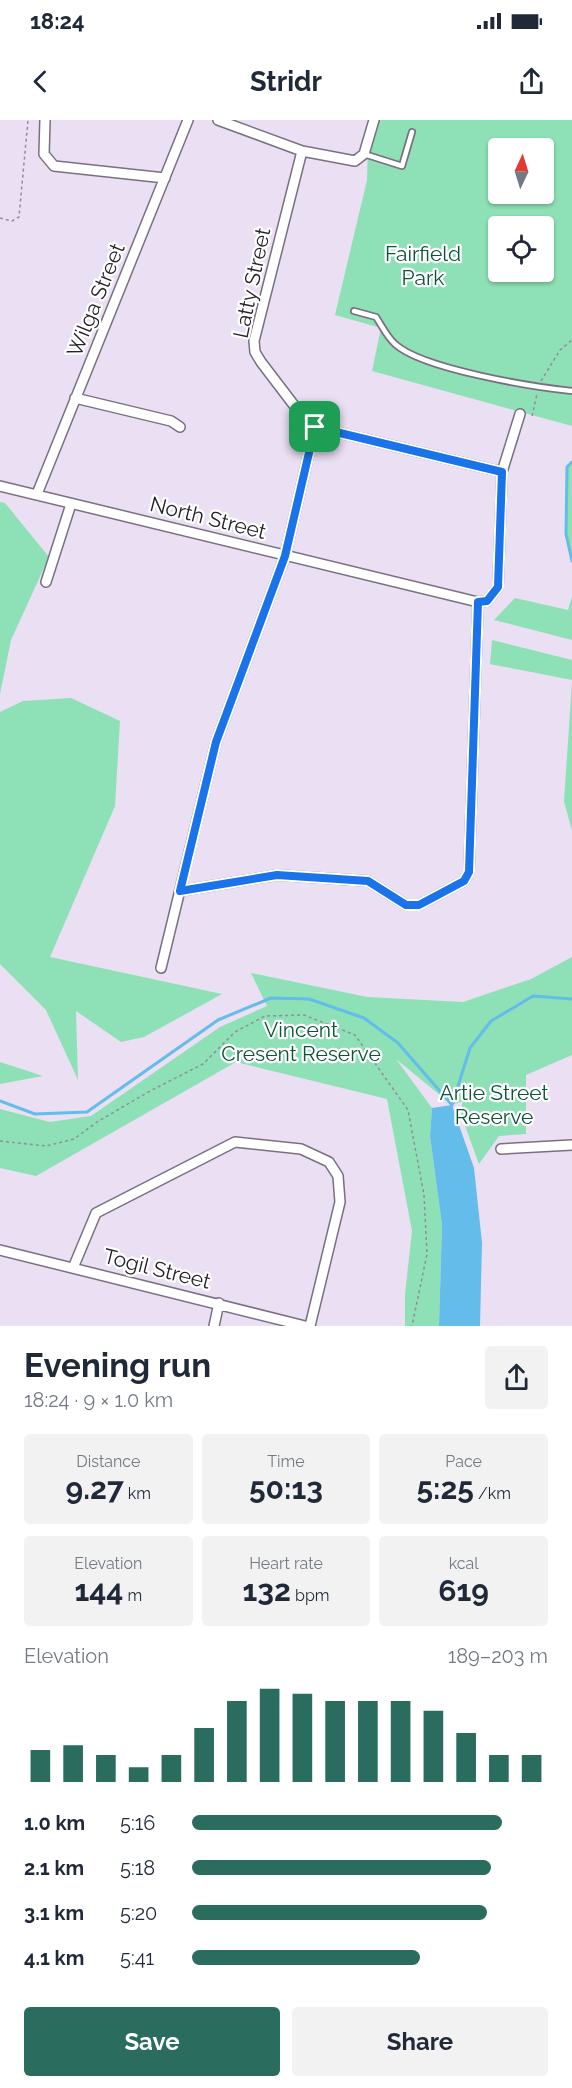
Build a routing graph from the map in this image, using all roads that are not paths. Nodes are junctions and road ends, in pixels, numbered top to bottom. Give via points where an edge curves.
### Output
1 (45, 120) edge
2 (188, 120) edge
3 (218, 120) edge
4 (374, 120) edge
5 (412, 132) dead end
6 (302, 151) junction
7 (364, 154) junction
8 (165, 178) junction
9 (354, 311) dead end
10 (572, 391) edge
11 (75, 398) junction
12 (520, 414) dead end
13 (180, 427) dead end
14 (315, 427) junction
15 (502, 472) junction
16 (0, 486) edge
17 (37, 494) junction
18 (71, 504) junction
19 (285, 556) junction
20 (46, 582) dead end
21 (478, 602) junction
22 (180, 891) junction
23 (161, 968) dead end
24 (572, 1145) edge
25 (501, 1149) dead end
26 (0, 1250) edge
27 (73, 1268) junction
28 (219, 1303) junction
29 (214, 1326) edge
30 (305, 1326) edge
31 (310, 1326) edge

1 - 8 street via 44,154 54,166
2 - 8 street, Wilga Street
3 - 6 street
4 - 7 street
5 - 7 lane via 402,166
6 - 7 street via 355,161
6 - 14 street, Latty Street via 255,347 267,371
8 - 11 street, Wilga Street
9 - 10 lane via 376,317 394,344 422,361
11 - 13 street
11 - 17 street, Wilga Street
12 - 15 street
14 - 15 street
14 - 19 street
15 - 21 street via 498,587 487,601
16 - 17 street, North Street
17 - 18 street, North Street
18 - 19 street, North Street
18 - 20 street
19 - 21 street, North Street
19 - 22 street via 216,742
21 - 22 street via 469,872 464,881 419,905 406,905 368,881 277,875
22 - 23 street
24 - 25 street
26 - 27 street, Togil Street
27 - 28 street, Togil Street
27 - 31 street via 96,1214 203,1158 235,1142 301,1149 329,1162 341,1186
28 - 29 street
28 - 30 street, Togil Street

